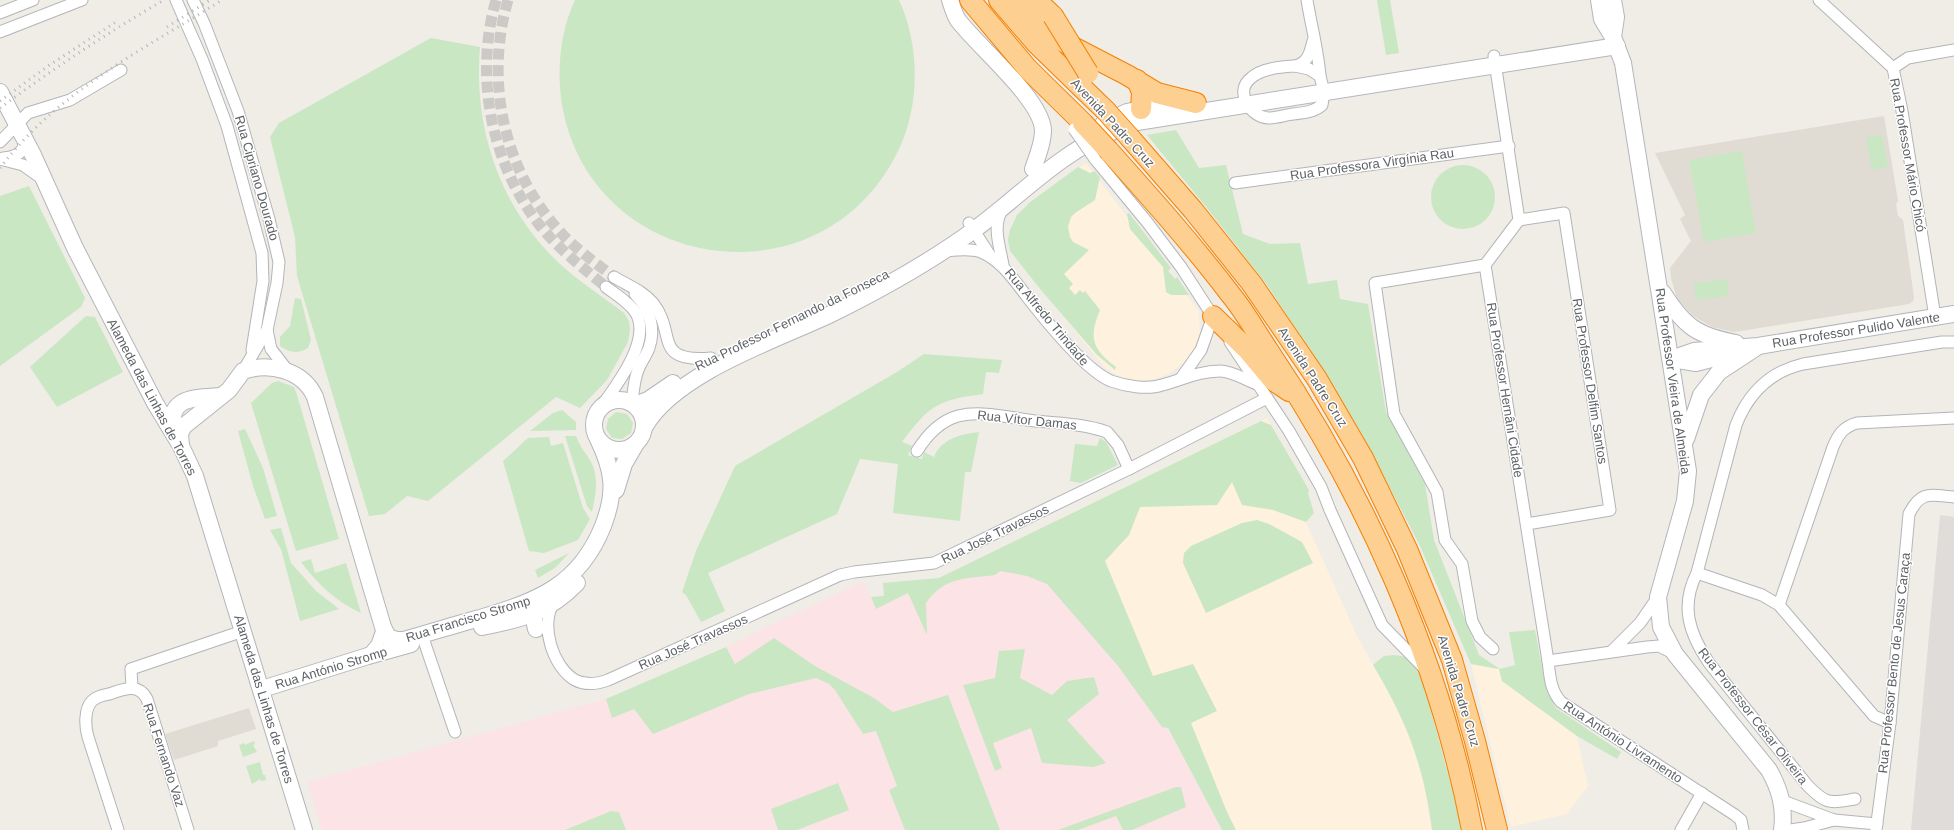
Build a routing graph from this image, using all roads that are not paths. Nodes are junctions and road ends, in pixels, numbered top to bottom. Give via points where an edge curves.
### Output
1 (33, 0) edge
2 (82, 0) edge
3 (176, 0) edge
4 (193, 0) edge
5 (950, 0) edge
6 (970, 0) edge
7 (999, 0) edge
8 (1018, 0) edge
9 (1036, 0) edge
10 (1307, 0) edge
11 (1599, 0) edge
12 (1613, 0) edge
13 (1819, 0) edge
14 (0, 13) edge
15 (0, 32) edge
16 (1314, 41) junction
17 (1615, 41) junction
18 (1954, 50) edge
19 (1494, 61) junction
20 (1295, 66) junction
21 (1892, 68) junction
22 (121, 70) dead end
23 (1137, 80) junction
24 (1322, 84) junction
25 (0, 92) edge
26 (1245, 100) junction
27 (1196, 103) junction
28 (1141, 109) junction
29 (1106, 111) junction
30 (19, 131) junction
31 (1126, 134) junction
32 (0, 142) edge
33 (1509, 146) junction
34 (1102, 155) junction
35 (0, 159) edge
36 (1033, 169) junction
37 (44, 181) junction
38 (1235, 183) dead end
39 (1003, 208) junction
40 (1519, 220) junction
41 (971, 226) junction
42 (941, 252) junction
43 (993, 259) junction
44 (1003, 265) junction
45 (1484, 265) junction
46 (614, 277) tunnel mouth
47 (625, 284) junction
48 (606, 287) tunnel mouth
49 (1660, 287) junction
50 (1954, 314) edge
51 (1212, 316) junction
52 (1935, 317) junction
53 (267, 330) junction
54 (1954, 342) edge
55 (1758, 346) junction
56 (712, 358) junction
57 (1671, 359) junction
58 (247, 365) junction
59 (290, 372) junction
60 (1182, 377) junction
61 (1257, 384) junction
62 (1267, 398) junction
63 (1301, 398) junction
64 (633, 404) junction
65 (599, 410) junction
66 (1954, 418) edge
67 (645, 426) junction
68 (598, 439) junction
69 (1685, 442) junction
70 (635, 445) junction
71 (181, 446) junction
72 (917, 451) dead end
73 (1129, 469) junction
74 (1954, 497) edge
75 (1527, 524) junction
76 (1697, 573) junction
77 (554, 596) junction
78 (1658, 597) junction
79 (1779, 605) junction
80 (530, 621) junction
81 (383, 627) junction
82 (243, 631) junction
83 (424, 641) junction
84 (550, 643) junction
85 (1493, 649) dead end
86 (1612, 651) junction
87 (1675, 654) junction
88 (368, 656) junction
89 (1548, 661) junction
90 (1430, 674) junction
91 (132, 688) junction
92 (262, 689) junction
93 (1890, 723) junction
94 (455, 732) dead end
95 (1702, 793) junction
96 (1855, 799) dead end
97 (1783, 802) junction
98 (1834, 820) junction
99 (1876, 827) edge
100 (118, 830) edge
101 (188, 830) edge
102 (304, 830) edge
103 (1472, 830) edge
104 (1497, 830) edge
105 (1681, 830) edge
106 (1743, 830) edge
107 (1782, 830) edge
108 (1790, 830) edge

1 - 14 street
2 - 15 street
3 - 58 street, Rua Cipriano Dourado via 202,59 226,126 240,168 262,253 263,281
4 - 53 street, Rua Cipriano Dourado via 238,111 276,245 279,272
5 - 36 street via 958,19 1013,80 1041,119 1042,138
6 - 34 highway, Avenida Padre Cruz, bridge
7 - 29 highway, Avenida Padre Cruz via 1036,43
8 - 23 highway via 1050,35
9 - 29 highway, bridge via 1053,16 1088,73
10 - 16 street
11 - 17 street, Rua Professor Vieira de Almeida via 1602,19
12 - 17 street, Rua Professor Vieira de Almeida via 1616,18
13 - 21 street, Rua Professor Mário Chicó
16 - 20 street via 1308,57
16 - 24 street
17 - 19 street, Rua Professor Fernando da Fonseca
17 - 49 street, Rua Professor Vieira de Almeida via 1623,63
18 - 21 street via 1908,58
19 - 24 street, Rua Professor Fernando da Fonseca
19 - 33 street
20 - 24 street via 1309,69
20 - 26 street via 1271,69 1254,75 1245,84
21 - 52 street, Rua Professor Mário Chicó via 1902,111
22 - 30 street via 70,100 28,113
23 - 27 highway via 1157,93
23 - 28 highway via 1142,92
24 - 26 street, Rua Professor Fernando da Fonseca
24 - 26 street via 1322,105 1318,108 1276,117 1268,118 1256,114
25 - 30 street, Alameda das Linhas de Torres
26 - 27 street, Rua Professor Fernando da Fonseca
26 - 31 street, Rua Professor Fernando da Fonseca via 1137,122
27 - 28 street, Rua Professor Fernando da Fonseca via 1178,107 1159,106
28 - 31 street
28 - 36 street, Rua Professor Fernando da Fonseca via 1127,112 1097,127 1070,142
29 - 31 highway, Avenida Padre Cruz, bridge
30 - 32 street
30 - 35 street via 24,146 21,152
30 - 37 street, Alameda das Linhas de Torres
31 - 39 street, Rua Professor Fernando da Fonseca via 1063,159
31 - 104 highway, Avenida Padre Cruz via 1252,284 1317,379 1363,458 1407,549 1452,660
33 - 38 street, Rua Professora Virgínia Rau
33 - 40 street
34 - 51 street, Avenida Padre Cruz via 1195,286
34 - 63 highway, Avenida Padre Cruz via 1172,223 1232,295
35 - 37 street via 23,166
36 - 41 street, Rua Professor Fernando da Fonseca
37 - 71 street, Alameda das Linhas de Torres via 75,248 148,390
39 - 41 street, Rua Professor Fernando da Fonseca
39 - 44 street, Rua Alfredo Trindade via 997,219 997,230
40 - 45 street
40 - 75 street, Rua Professor Delfim Santos via 1564,213 1610,510
41 - 42 street, Rua Professor Fernando da Fonseca
41 - 43 street, Rua Alfredo Trindade
41 - 56 street, Rua Professor Fernando da Fonseca via 866,286
42 - 43 street, Rua Alfredo Trindade via 972,250
42 - 67 street, Rua Professor Fernando da Fonseca via 831,314 708,371 664,402 650,416
43 - 44 street, Rua Alfredo Trindade
44 - 60 street, Rua Alfredo Trindade via 1034,305 1091,369 1110,380 1138,386 1160,386
45 - 75 street, Rua Professor Hernâni Cidade
45 - 85 street via 1375,282 1394,414 1437,492 1445,540 1462,564 1472,621 1480,637
46 - 47 street
47 - 56 street via 646,296 658,311 666,337 675,352 692,359
47 - 64 street via 646,308 651,326 649,347 638,370
48 - 65 street via 635,312 641,335 621,378
49 - 55 street via 1683,320 1699,333
49 - 57 street, Rua Professor Vieira de Almeida
50 - 52 street, Rua Professor Pulido Valente
51 - 60 street via 1201,350
51 - 61 street, Avenida Padre Cruz
51 - 63 highway via 1248,350 1274,381
52 - 55 street, Rua Professor Pulido Valente
53 - 58 street, Rua Cipriano Dourado
53 - 59 street via 271,349
54 - 76 street, Rua Professor César Oliveira via 1803,364 1783,370 1763,382 1743,409 1734,429
55 - 57 street, Rua Professor Pulido Valente via 1696,363
55 - 69 street via 1719,372 1701,395
56 - 64 street, Rua Professor Fernando da Fonseca via 648,400
57 - 69 street, Rua Professor Vieira de Almeida
58 - 59 street, Rua Francisco Stromp via 268,366
58 - 71 street via 229,390 184,426 180,433
59 - 81 street, Rua Francisco Stromp via 305,380 315,397
60 - 61 street, Rua Alfredo Trindade via 1222,371
61 - 62 street, Avenida Padre Cruz
62 - 73 street, Rua José Travassos
62 - 90 street, Avenida Padre Cruz via 1321,487 1382,625
63 - 90 highway, Avenida Padre Cruz via 1342,469 1386,559
64 - 65 street via 614,400
64 - 67 street via 640,411
65 - 68 street via 594,424
66 - 79 street via 1857,423 1845,428 1833,447
67 - 70 street via 642,437
68 - 70 street via 607,447 619,451
68 - 77 street, Rua Francisco Stromp via 608,460 611,477 606,518 588,555
69 - 78 street, Rua Professor Vieira de Almeida via 1688,471 1685,501
70 - 77 street, Rua Francisco Stromp via 620,472 612,520 599,552 584,575 566,594
71 - 82 street, Alameda das Linhas de Torres via 195,476
72 - 73 street, Rua Vítor Damas via 928,435 942,423 958,416 976,414 1079,426 1107,432 1118,445
73 - 84 street, Rua José Travassos via 934,563 840,575 597,684 586,684 576,680 561,668
74 - 93 street, Rua Professor Bento de Jesus Caraça via 1929,495 1918,499 1909,514
75 - 89 street, Rua Professor Hernâni Cidade
76 - 79 street via 1756,593
76 - 96 street, Rua Professor César Oliveira via 1691,586 1688,617 1699,648 1709,663 1820,798 1830,803
77 - 80 street via 541,601
77 - 81 street, Rua Francisco Stromp via 404,640 388,637
77 - 84 street, Rua José Travassos via 548,617
78 - 86 street via 1640,623
78 - 87 street, Rua Professor Vieira de Almeida via 1661,627
79 - 93 street via 1874,716
80 - 83 street, Rua Francisco Stromp
80 - 84 street, Rua José Travassos
81 - 88 street via 377,644
82 - 91 street via 131,669
82 - 92 street, Alameda das Linhas de Torres
83 - 88 street, Rua António Stromp
83 - 94 street
86 - 87 street via 1659,646
86 - 89 street
87 - 97 street, Rua Professor Vieira de Almeida via 1769,770
88 - 92 street, Rua António Stromp
89 - 95 street, Rua António Livramento via 1552,687 1561,702
90 - 103 highway, Avenida Padre Cruz via 1452,747
91 - 100 street via 94,699 89,706 86,723 88,737
91 - 101 street, Rua Fernando Vaz via 142,692 147,699
92 - 102 street, Alameda das Linhas de Torres
93 - 99 street, Rua Professor Bento de Jesus Caraça
95 - 105 street
95 - 106 street, Rua António Livramento via 1738,817 1743,824
97 - 98 street, Rua Professor Bento de Jesus Caraça
97 - 107 street, Rua Professor Vieira de Almeida
98 - 99 street, Rua Professor Bento de Jesus Caraça
98 - 108 street, Rua Professor Bento de Jesus Caraça

